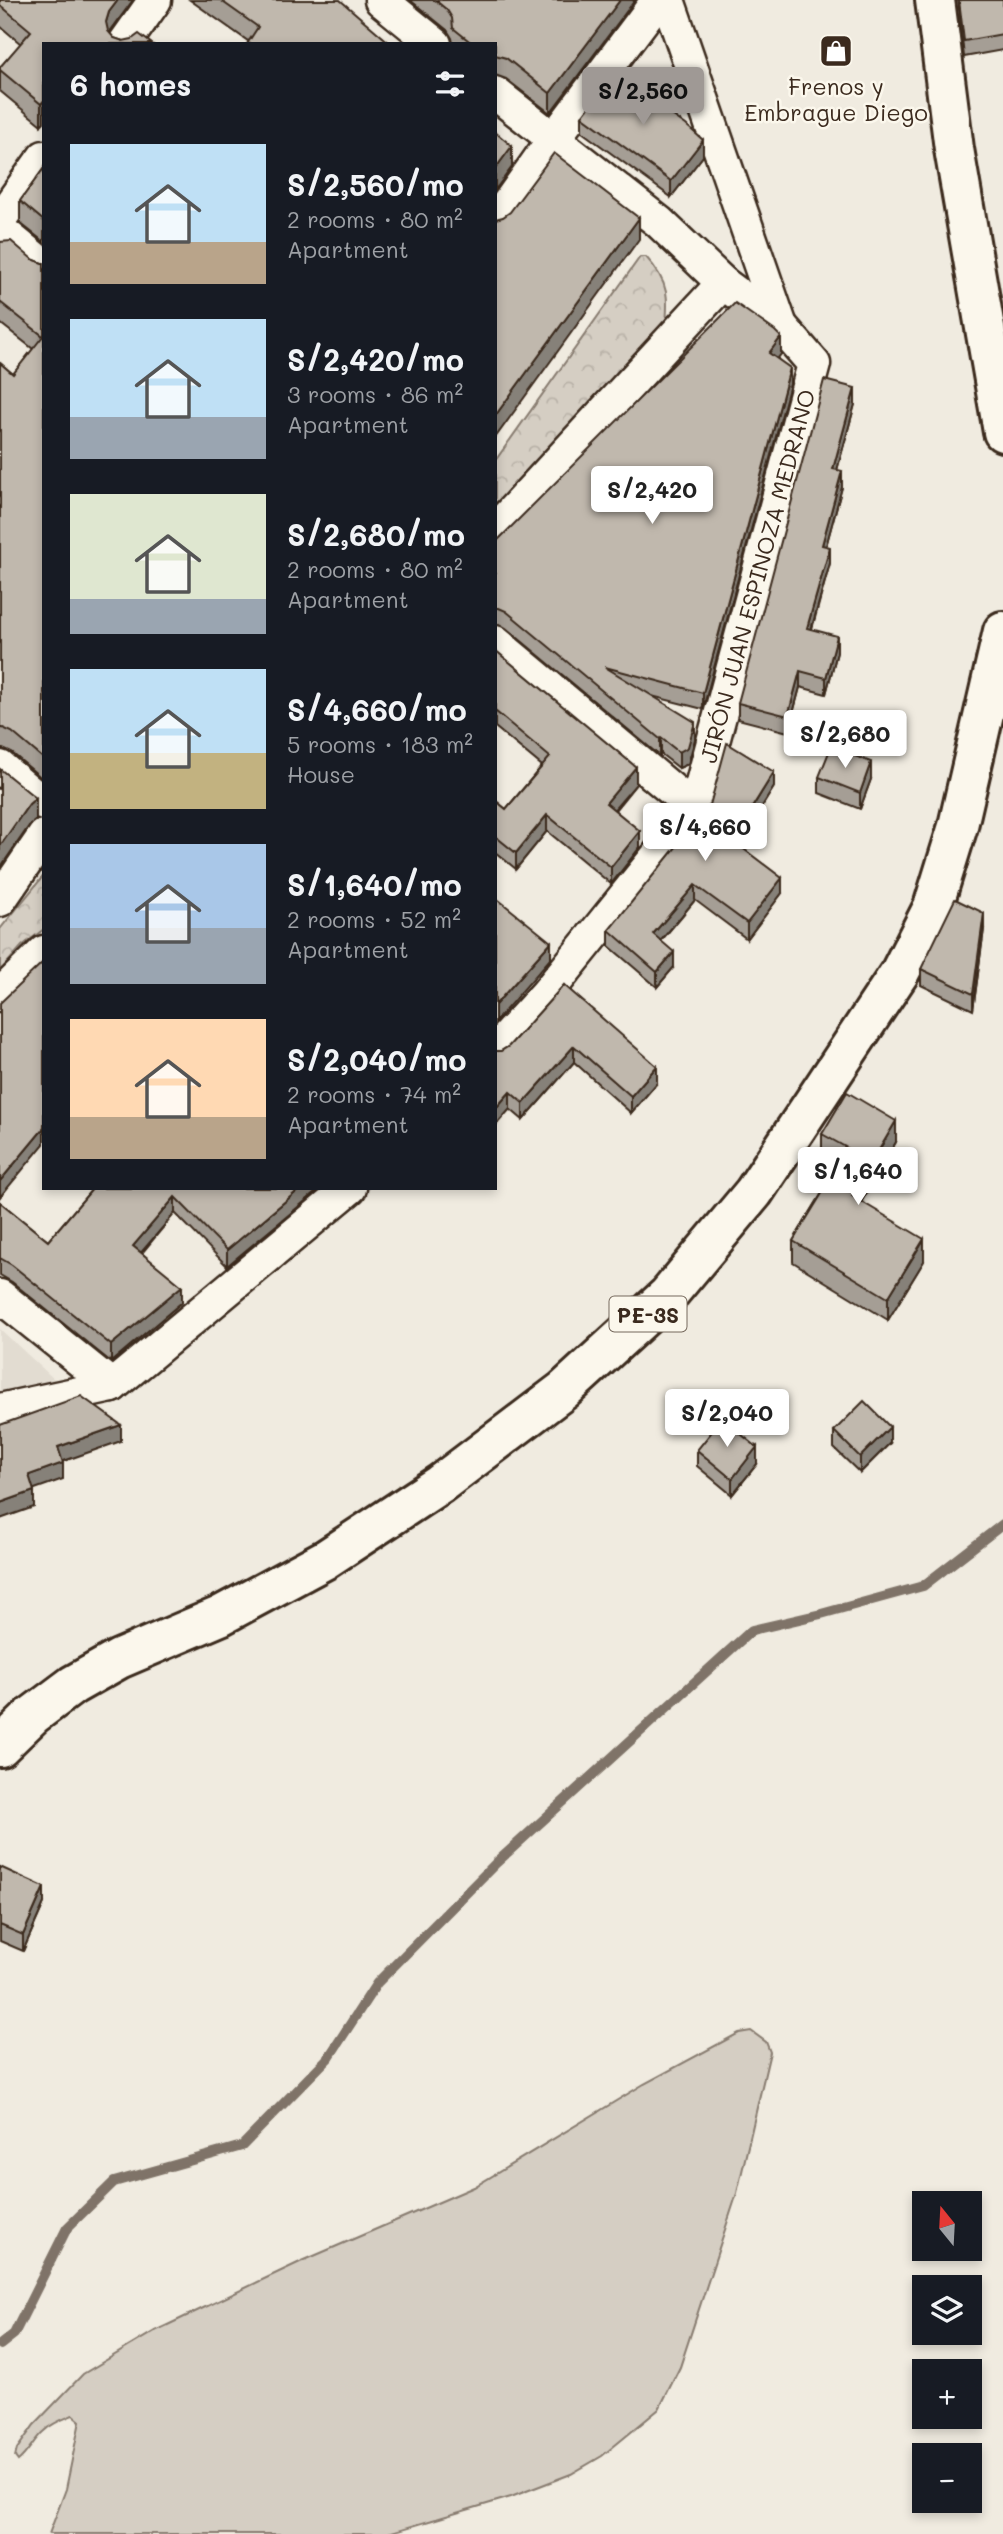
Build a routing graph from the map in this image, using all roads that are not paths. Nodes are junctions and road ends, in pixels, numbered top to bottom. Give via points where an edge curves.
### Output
1 (155, 0) edge
2 (381, 0) edge
3 (658, 0) edge
4 (668, 0) edge
5 (934, 0) edge
6 (125, 42) edge
7 (433, 42) edge
8 (497, 95) edge
9 (553, 140) junction
10 (42, 161) edge
11 (0, 219) edge
12 (497, 219) edge
13 (0, 230) edge
14 (42, 264) edge
15 (723, 283) junction
16 (781, 326) junction
17 (1003, 432) edge
18 (497, 528) edge
19 (1003, 631) edge
20 (497, 644) edge
21 (0, 767) edge
22 (42, 802) edge
23 (695, 809) junction
24 (42, 839) edge
25 (0, 900) edge
26 (42, 954) edge
27 (0, 995) edge
28 (497, 1048) edge
29 (349, 1190) edge
30 (0, 1296) edge
31 (112, 1386) junction
32 (0, 1410) edge
33 (0, 1747) edge

1 - 6 street
2 - 7 street
3 - 9 street
4 - 16 street
5 - 17 highway via 954,149
8 - 9 street
9 - 12 street
9 - 15 street via 659,222
10 - 11 street
13 - 14 street
15 - 16 street
15 - 18 street
16 - 23 street, JIRÓN JUAN ESPINOZA MEDRANO via 814,364
19 - 33 highway, PE-3S via 958,826 933,907 900,972 754,1192 668,1295 564,1390 440,1484 326,1559 220,1616 119,1659 73,1685 33,1714
20 - 23 street
21 - 22 street
23 - 28 street, JIRÓN JUAN ESPINOZA MEDRANO
24 - 25 street
26 - 27 street
29 - 31 street
30 - 31 street
31 - 32 street

